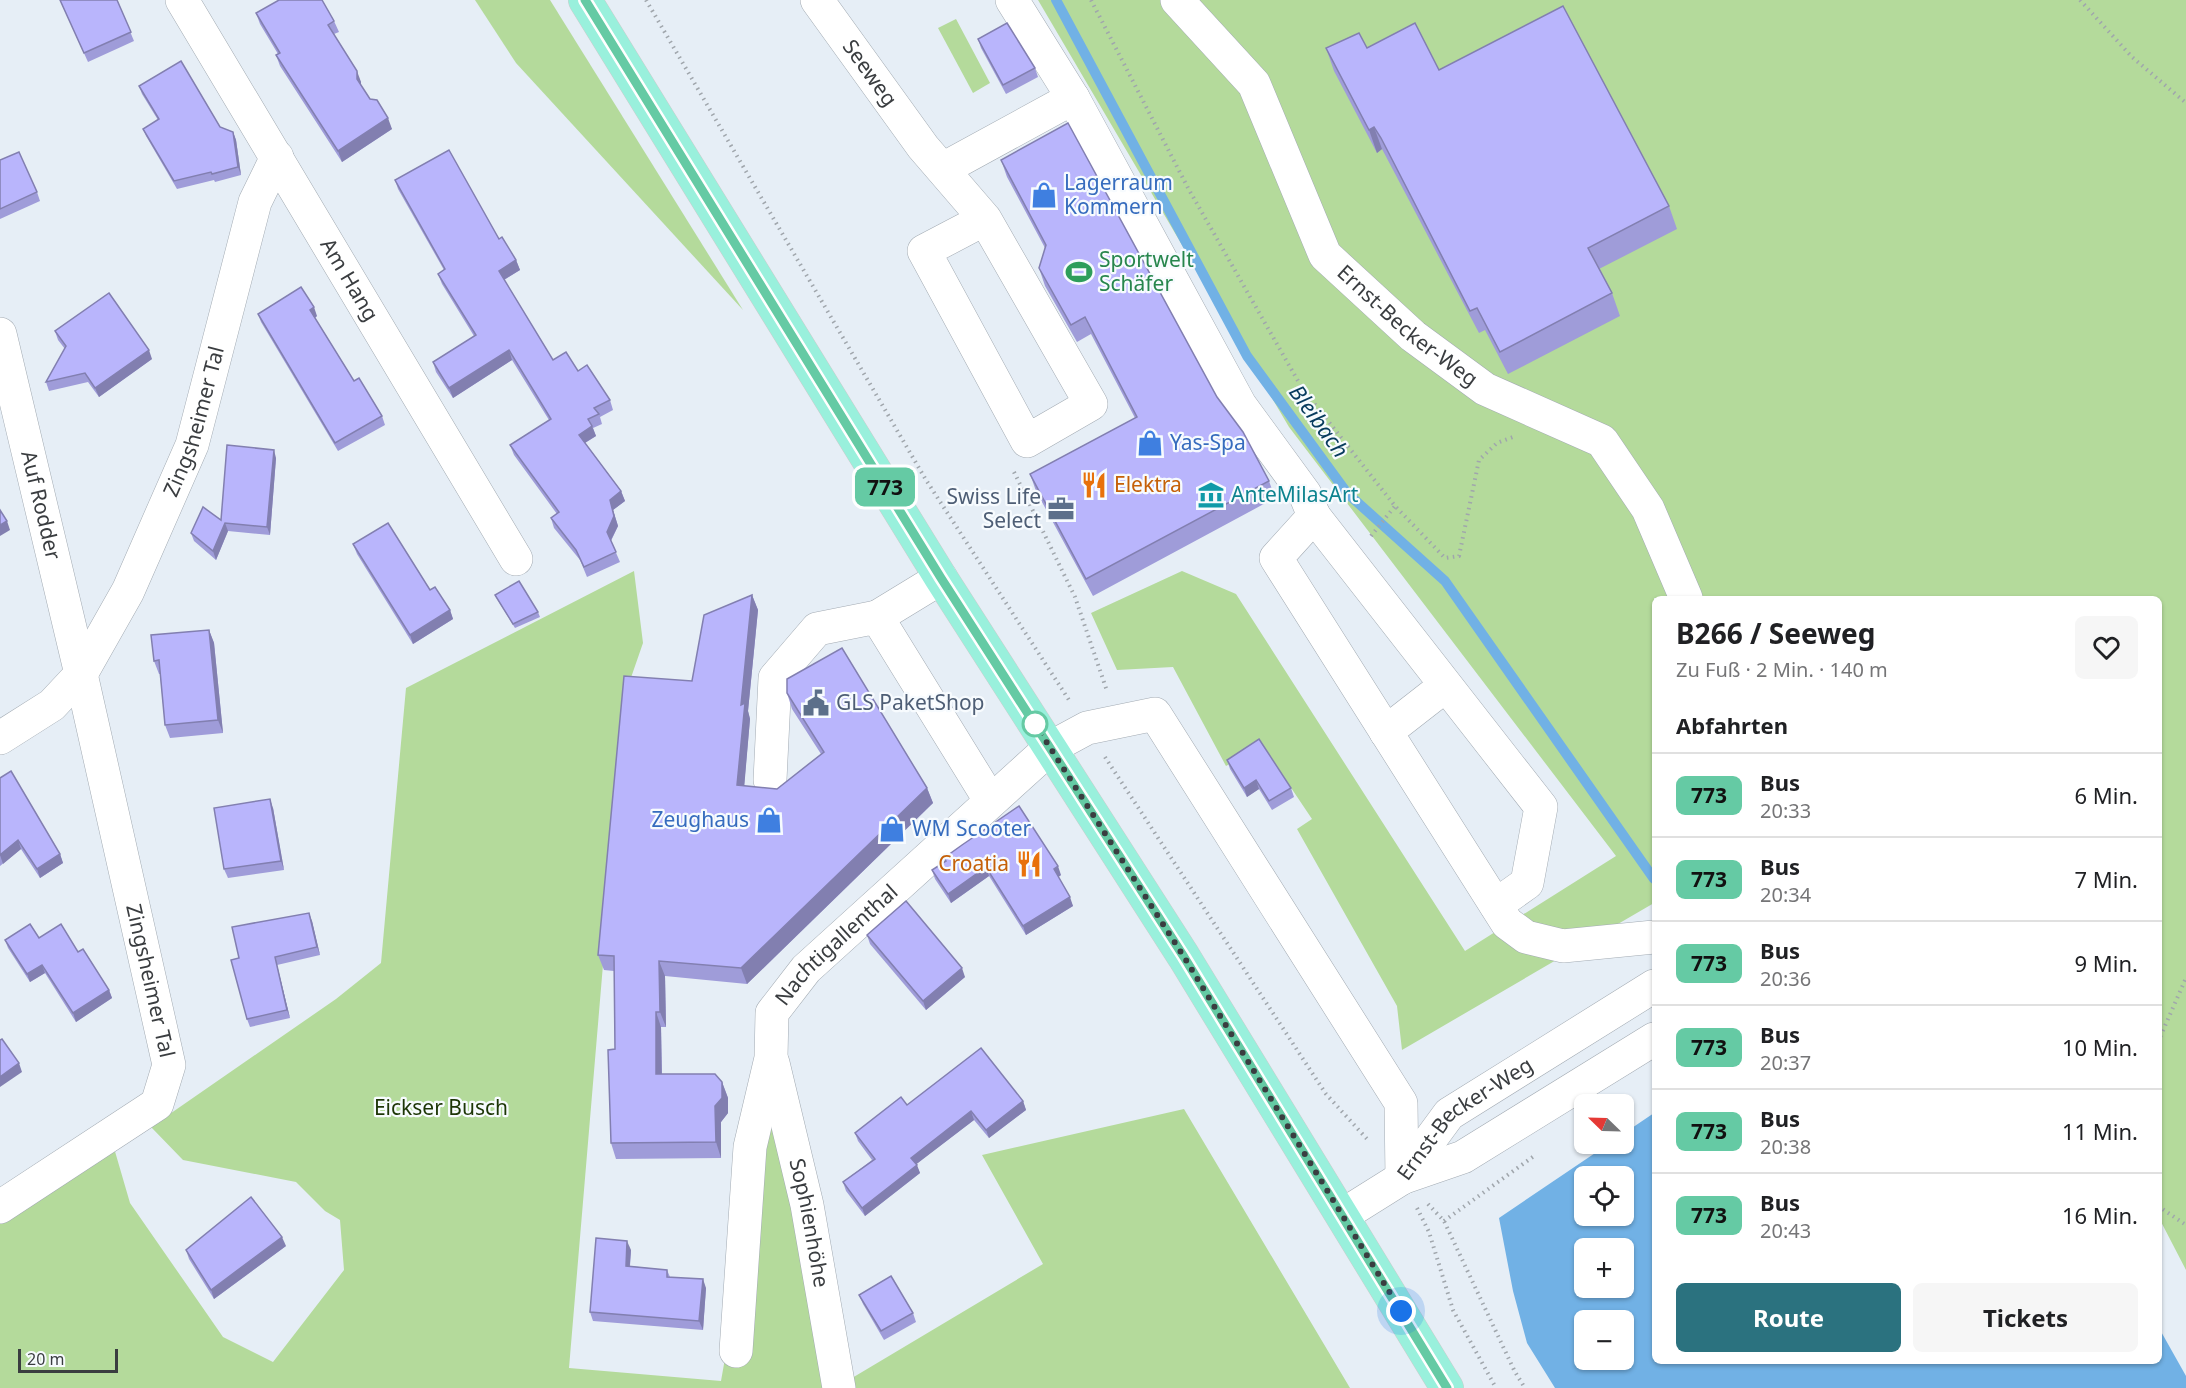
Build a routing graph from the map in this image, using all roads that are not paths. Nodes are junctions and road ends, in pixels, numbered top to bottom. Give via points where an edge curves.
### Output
1 (182, 0) edge
2 (585, 0) edge
3 (817, 0) edge
4 (1012, 0) edge
5 (1177, 0) edge
6 (1073, 98) junction
7 (277, 157) junction
8 (933, 158) junction
9 (985, 219) junction
10 (0, 334) edge
11 (1314, 516) junction
12 (516, 559) dead end
13 (941, 578) junction
14 (1685, 596) edge
15 (877, 617) junction
16 (81, 674) junction
17 (1445, 686) junction
18 (1386, 732) junction
19 (0, 738) edge
20 (1050, 748) junction
21 (770, 780) dead end
22 (990, 800) junction
23 (1496, 905) junction
24 (1652, 937) edge
25 (1652, 987) edge
26 (1652, 1040) edge
27 (771, 1058) junction
28 (1402, 1178) junction
29 (0, 1207) edge
30 (1343, 1215) junction
31 (736, 1351) dead end
32 (839, 1388) edge
33 (1447, 1388) edge

1 - 7 street, Am Hang
2 - 13 main road
3 - 8 street, Seeweg
4 - 6 street
5 - 14 street, Ernst-Becker-Weg via 1254,84 1325,255 1413,336 1485,389 1602,441 1648,509
6 - 8 street
6 - 11 street via 1240,405 1305,494
7 - 12 street, Am Hang
7 - 16 street, Zingsheimer Tal via 255,202 192,445 128,591
8 - 9 street, Seeweg
9 - 9 street, Seeweg via 924,251 1026,441 1091,404
10 - 16 street, Auf Rodder
11 - 17 street
11 - 18 street via 1276,558
13 - 15 street
13 - 20 main road
15 - 21 street via 817,629 776,678
15 - 22 street
16 - 19 street, Zingsheimer Tal via 52,705
16 - 29 street, Zingsheimer Tal via 169,1065 157,1104
17 - 18 street
17 - 23 street via 1541,807 1527,883
18 - 23 street
20 - 22 street, Nachtigallenthal
20 - 28 street, Nachtigallenthal via 1087,728 1155,714 1401,1103
20 - 30 main road
22 - 27 street, Nachtigallenthal via 806,969 772,1013
23 - 24 street via 1508,923 1526,937 1563,946
25 - 28 street, Ernst-Becker-Weg via 1449,1114
26 - 28 street, Ernst-Becker-Weg via 1463,1157
27 - 31 street, Nachtigallenthal via 750,1147
27 - 32 street, Sophienhöhe via 807,1205
28 - 30 street
30 - 33 main road

